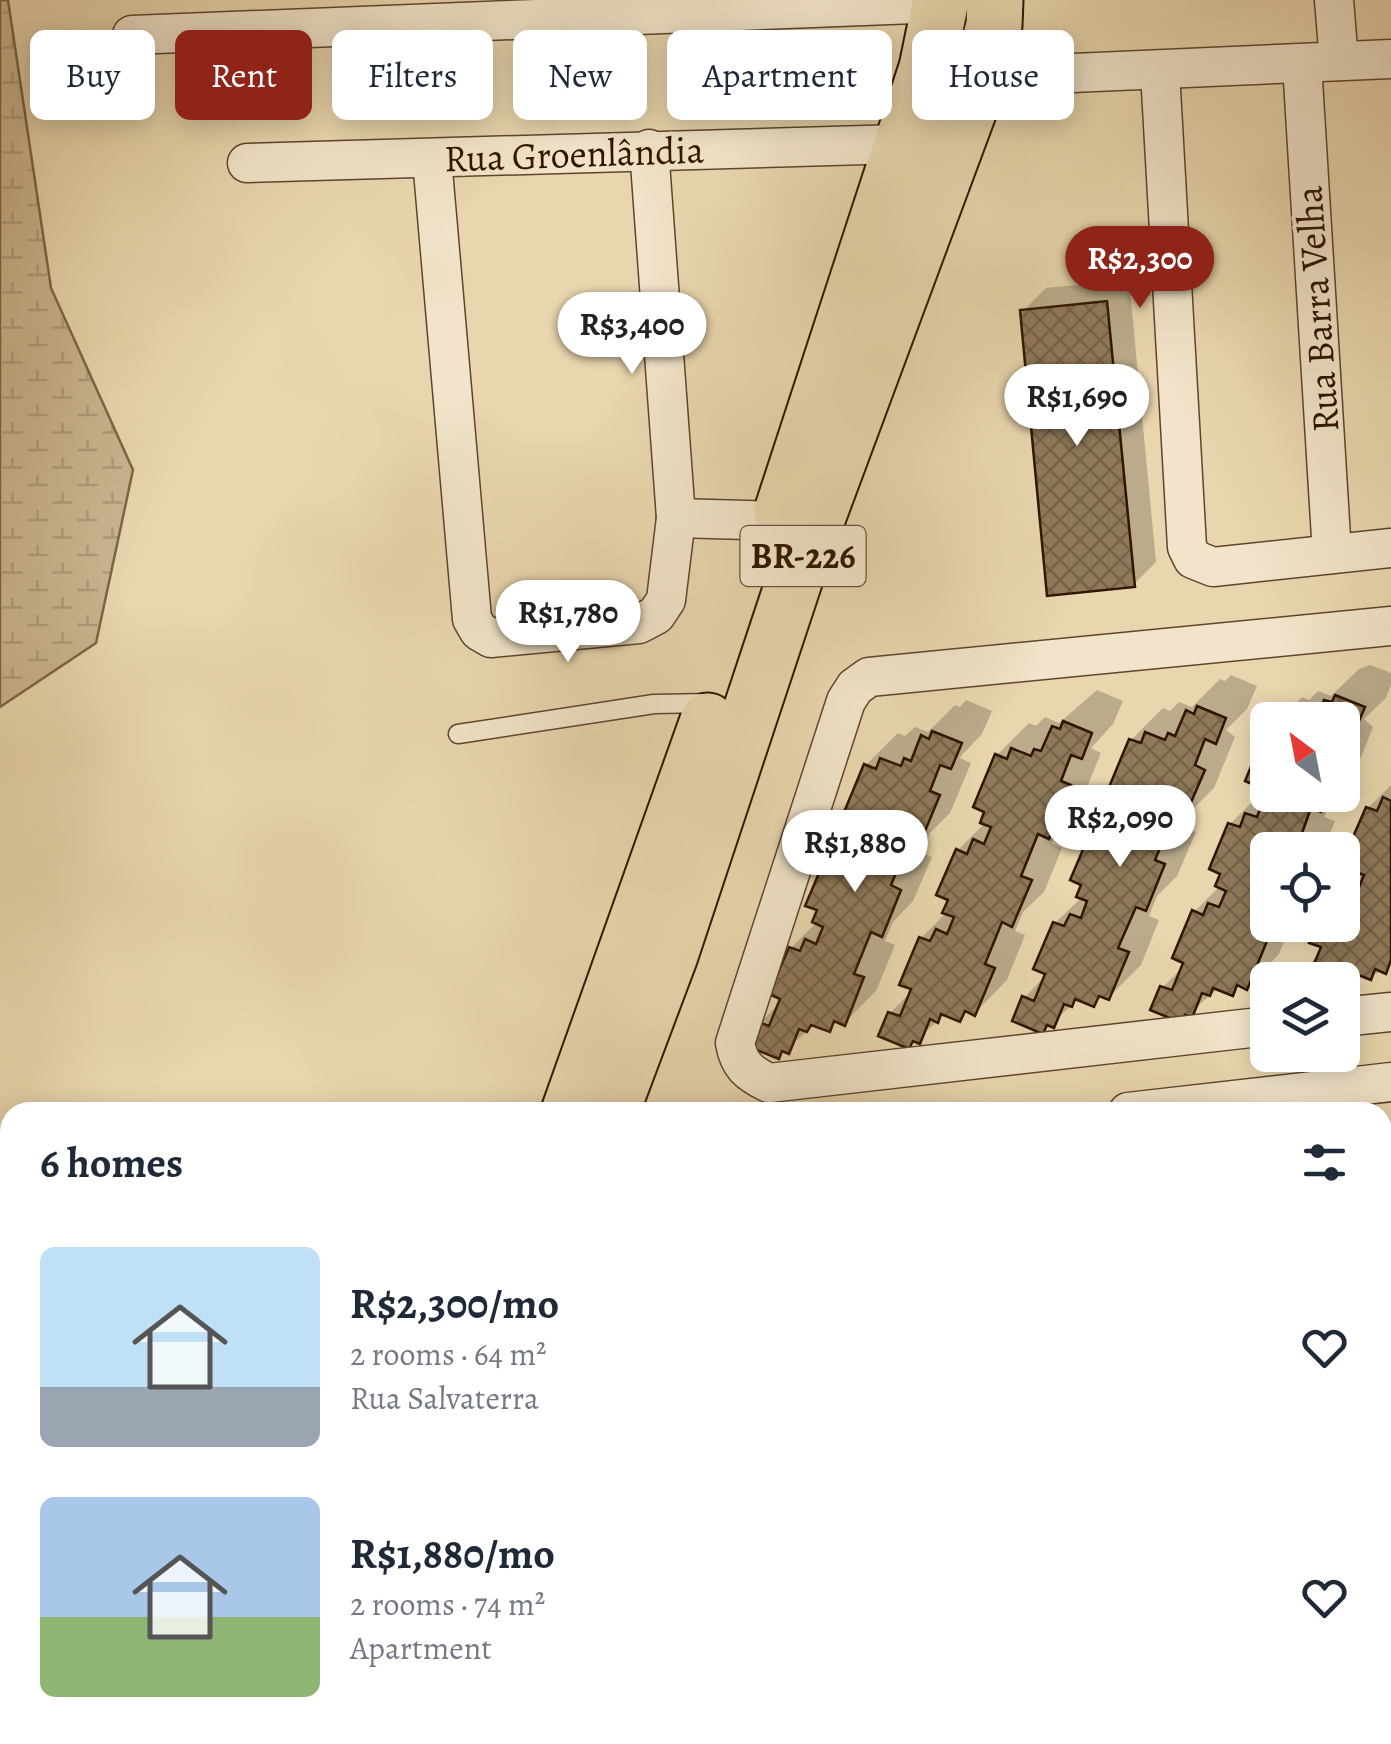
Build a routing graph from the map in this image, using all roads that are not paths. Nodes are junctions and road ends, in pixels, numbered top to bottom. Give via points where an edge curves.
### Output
1 (996, 0) edge
2 (1334, 0) edge
3 (941, 1) edge
4 (990, 30) edge
5 (155, 34) edge
6 (1391, 59) edge
7 (1320, 62) junction
8 (1160, 72) junction
9 (1074, 74) edge
10 (964, 120) edge
11 (900, 144) junction
12 (650, 150) junction
13 (432, 159) junction
14 (247, 163) dead end
15 (676, 518) junction
16 (779, 521) junction
17 (1391, 548) edge
18 (1332, 554) junction
19 (1391, 626) edge
20 (731, 709) junction
21 (458, 734) dead end
22 (1391, 1012) edge
23 (1360, 1015) edge
24 (1250, 1028) edge
25 (1391, 1082) edge
26 (572, 1102) edge
27 (615, 1102) edge
28 (1216, 1102) edge

1 - 4 main road, BR-226
2 - 7 street, Rua Barra Velha
3 - 5 street
3 - 11 main road, BR-226 via 927,68
6 - 7 street
7 - 8 street
7 - 18 street, Rua Barra Velha
8 - 9 street
8 - 18 street via 1187,546 1201,566 1213,567
10 - 20 main road, BR-226
11 - 12 street, Rua Groenlândia
11 - 16 main road, BR-226
12 - 13 street, Rua Groenlândia
12 - 15 street
13 - 14 street, Rua Groenlândia
13 - 15 street via 472,619 479,632 491,638 639,624 666,600
15 - 16 street
16 - 20 main road, BR-226
17 - 18 street
19 - 24 street via 870,677 846,702 735,1043 738,1061 769,1083
20 - 21 lane via 654,704
20 - 26 main road, BR-226
20 - 27 main road, BR-226 via 670,955
22 - 23 street
25 - 28 street

